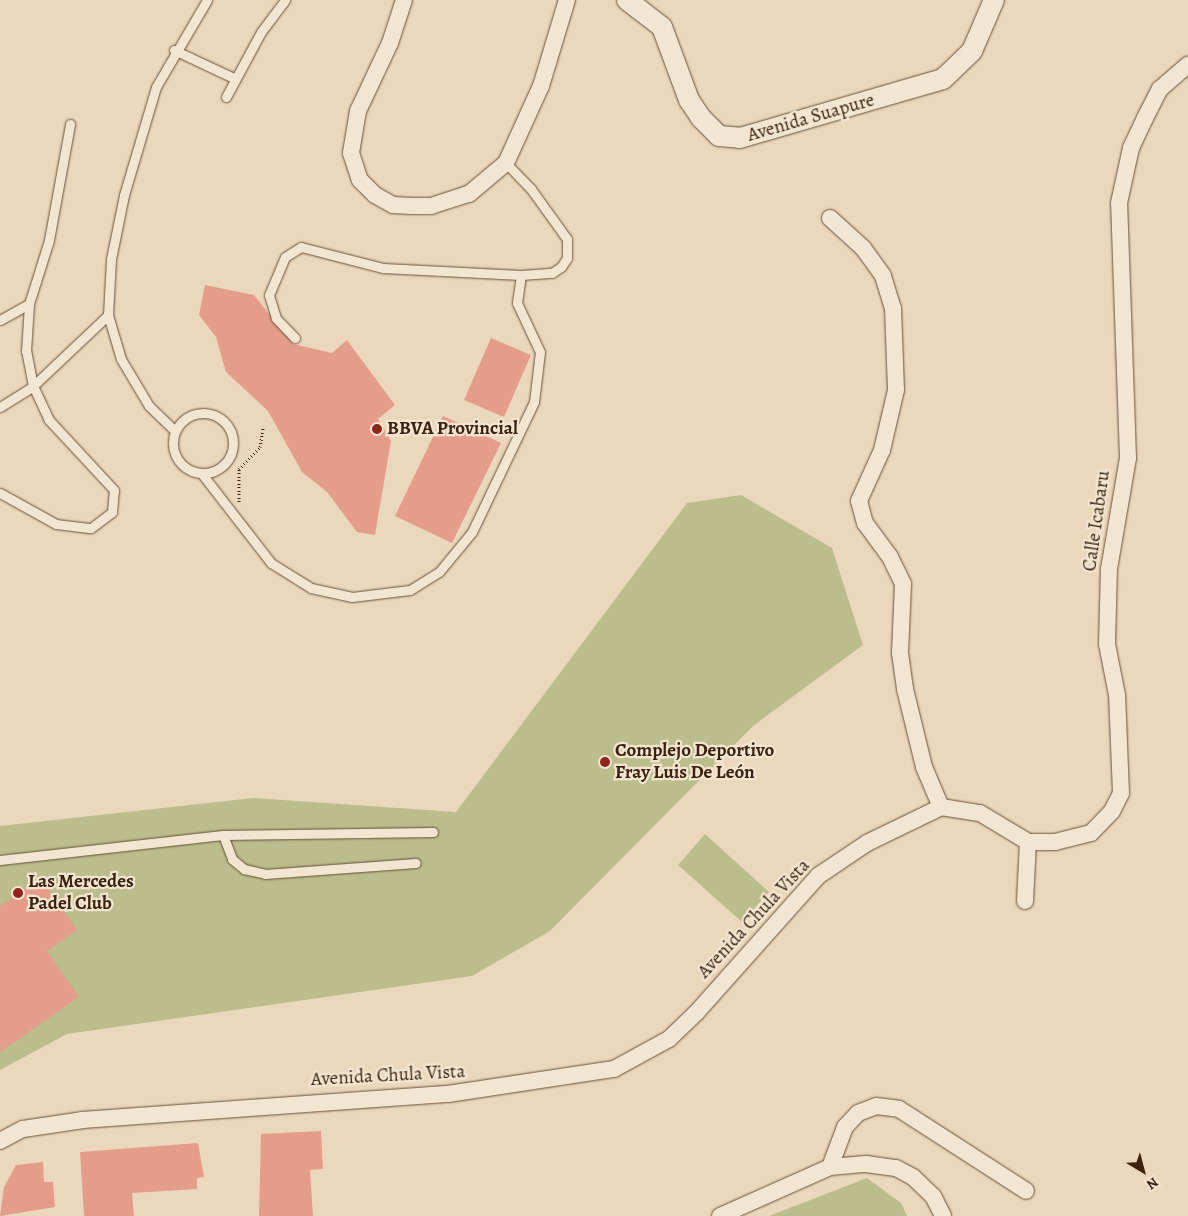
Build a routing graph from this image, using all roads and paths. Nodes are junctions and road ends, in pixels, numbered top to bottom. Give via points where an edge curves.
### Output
1 (207, 0) edge
2 (284, 0) edge
3 (404, 0) edge
4 (567, 0) edge
5 (627, 0) edge
6 (994, 0) edge
7 (174, 50) junction
8 (1188, 66) edge
9 (236, 79) junction
10 (226, 97) dead end
11 (70, 124) dead end
12 (506, 163) junction
13 (830, 218) dead end
14 (521, 275) junction
15 (29, 304) junction
16 (108, 315) junction
17 (0, 320) edge
18 (295, 338) dead end
19 (33, 386) junction
20 (0, 407) edge
21 (263, 428) dead end
22 (174, 430) junction
23 (202, 474) junction
24 (0, 493) edge
25 (239, 523) junction
26 (941, 807) junction
27 (433, 832) dead end
28 (223, 835) junction
29 (1028, 842) junction
30 (0, 860) edge
31 (416, 863) dead end
32 (1026, 901) dead end
33 (2, 1142) edge
34 (830, 1167) junction
35 (1026, 1191) dead end
36 (720, 1216) edge
37 (943, 1216) edge

1 - 7 lane
2 - 9 lane
3 - 12 street via 351,136 351,153 360,180 393,205 432,206 469,194
4 - 12 street via 541,86
5 - 6 street, Avenida Suapure via 662,27 689,100 701,118 719,136 740,138 943,79 972,51
7 - 9 lane
7 - 16 lane via 142,129 124,195 111,259
8 - 29 street, Calle Icabaru via 1160,89 1145,118 1131,148 1120,203 1128,458 1109,569 1107,644 1117,696 1121,793 1112,811 1091,833 1056,842
9 - 10 lane
11 - 15 lane via 49,240
12 - 14 lane via 531,189 567,239 567,258 561,267 552,273
13 - 26 street via 863,248 883,276 893,308 896,390 882,450 859,501 865,523 890,557 903,584 900,652 906,689 924,767
14 - 18 lane via 383,268 301,247 286,257 269,295 276,318
14 - 25 lane via 517,303 540,352 534,402 472,532 439,572 410,590 352,597 311,588 271,563
15 - 17 lane
15 - 19 lane via 26,351
16 - 19 lane
16 - 22 lane via 121,359 149,406
19 - 20 lane
19 - 24 lane via 49,420 114,490 112,512 92,528 56,524
21 - 25 path via 260,447 239,469
22 - 23 lane via 172,442 178,462
22 - 23 lane via 186,418 201,412 216,416 228,426 234,443 231,456 218,470
23 - 25 lane
26 - 29 street via 980,813
26 - 33 street, Avenida Chula Vista via 867,843 818,876 690,1019 669,1038 614,1069 448,1094 83,1120 23,1129
27 - 28 lane
28 - 30 lane
28 - 31 lane via 232,859 244,869 265,874
29 - 32 street
34 - 35 street via 845,1128 858,1113 876,1106 899,1109
34 - 36 street
34 - 37 street via 896,1168 933,1196

